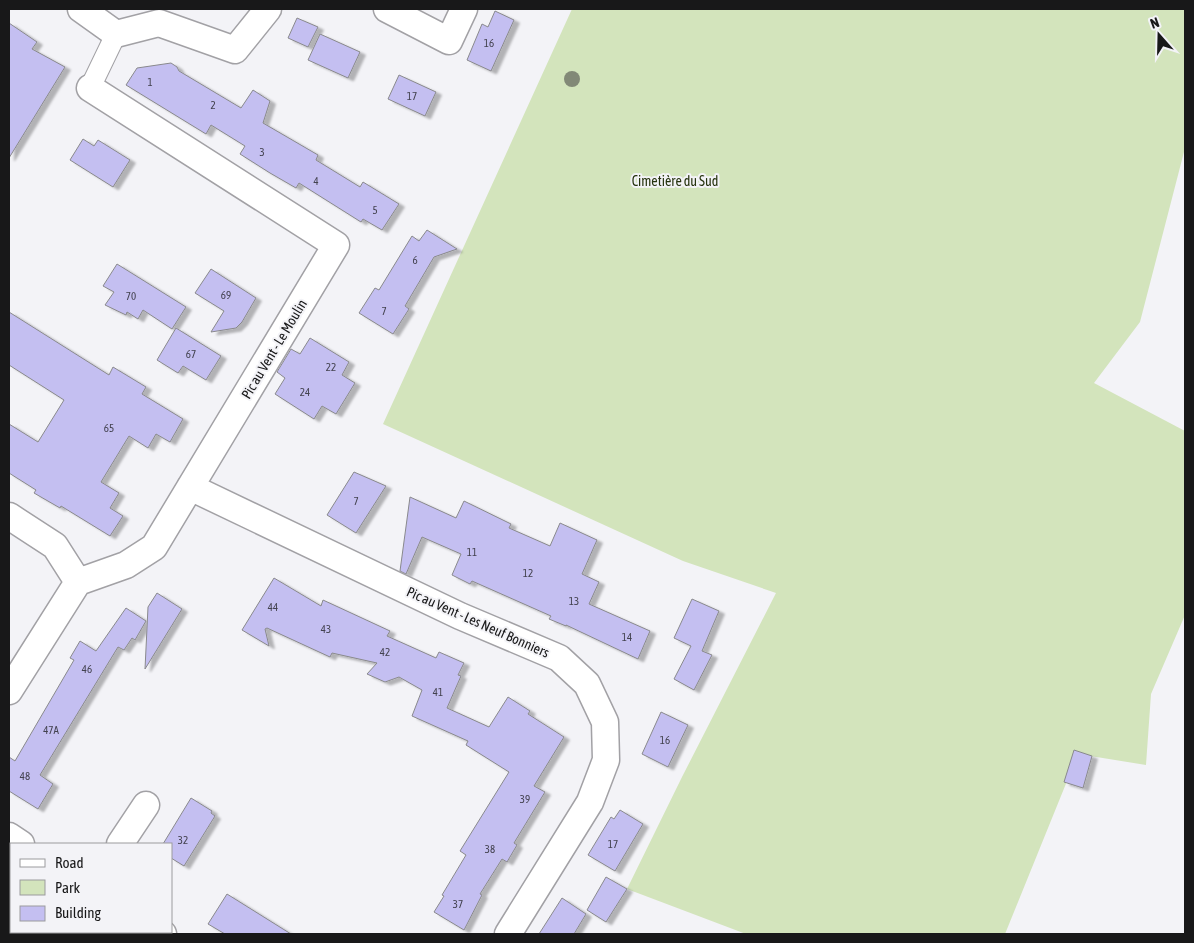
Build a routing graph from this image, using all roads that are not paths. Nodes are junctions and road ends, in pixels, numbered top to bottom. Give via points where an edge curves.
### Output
1 (81, 9) edge
2 (268, 9) edge
3 (387, 9) edge
4 (464, 9) edge
5 (116, 34) junction
6 (90, 88) joint
7 (190, 487) junction
8 (9, 516) edge
9 (78, 582) junction
10 (9, 691) edge
11 (146, 805) dead end
12 (9, 836) edge
13 (20, 843) edge
14 (121, 843) edge
15 (508, 934) edge

1 - 5 street
2 - 5 street via 235,50 159,23
3 - 4 street via 449,41
5 - 6 street
6 - 7 street, Pic au Vent - Le Moulin via 336,245
7 - 9 street, Pic au Vent - Le Moulin via 154,547 126,565
7 - 15 street, Pic au Vent - Les Neuf Bonniers via 460,616 559,658 587,684 605,722 606,760 590,802
8 - 9 street via 56,546
9 - 10 street
11 - 14 street
12 - 13 street

